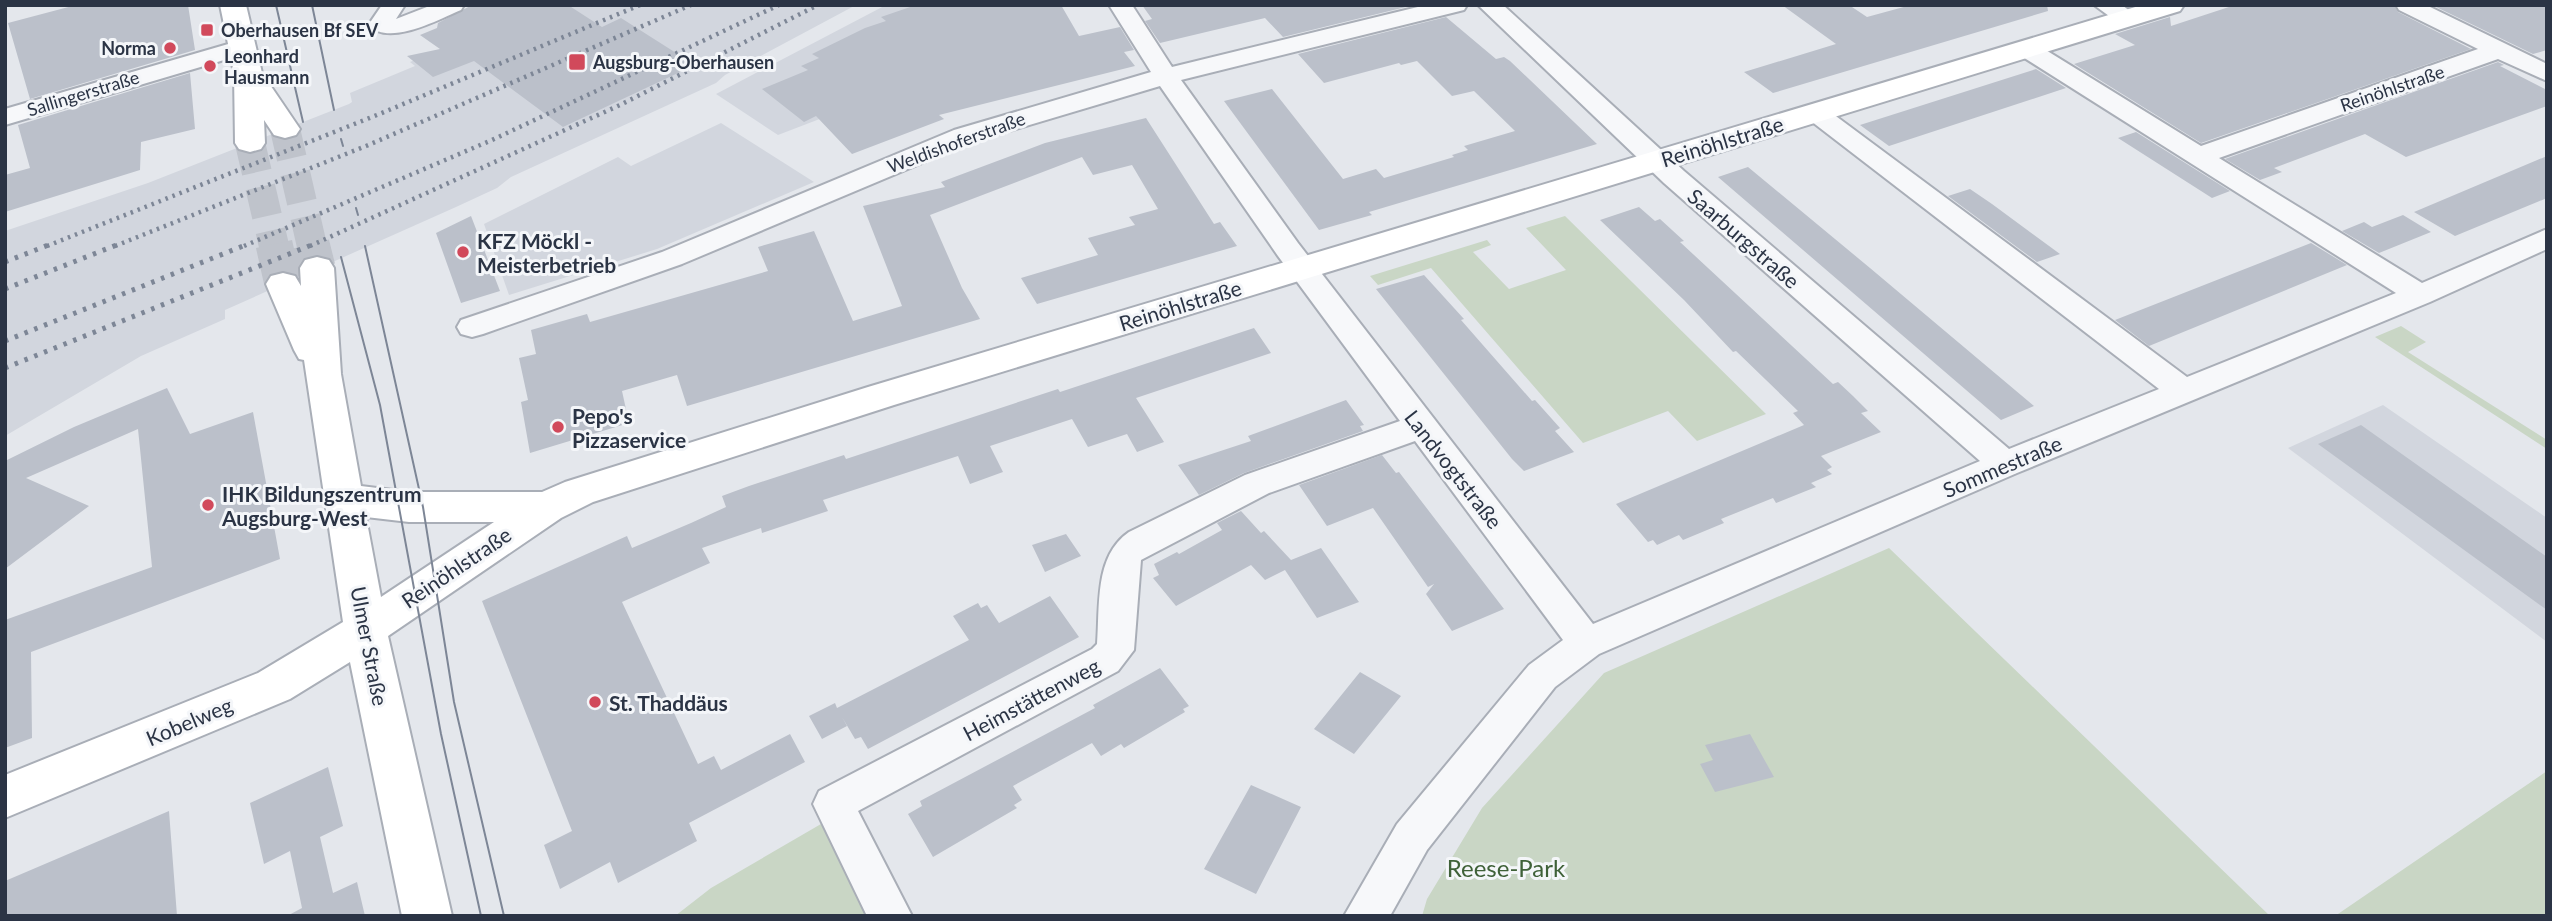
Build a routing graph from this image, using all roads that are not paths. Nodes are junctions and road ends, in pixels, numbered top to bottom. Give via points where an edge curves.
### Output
1 (233, 5) edge
2 (453, 5) edge
3 (1120, 5) edge
4 (1456, 5) edge
5 (1489, 5) edge
6 (2171, 5) edge
7 (2407, 5) edge
8 (2117, 12) edge
9 (398, 15) edge
10 (2027, 49) junction
11 (2499, 50) junction
12 (245, 60) junction
13 (2547, 74) edge
14 (1166, 76) junction
15 (1815, 113) junction
16 (5, 117) edge
17 (285, 129) tunnel mouth
18 (250, 143) tunnel mouth
19 (2198, 156) junction
20 (1657, 161) junction
21 (2547, 238) edge
22 (317, 268) tunnel mouth
23 (1300, 268) junction
24 (283, 284) tunnel mouth
25 (2420, 295) junction
26 (472, 327) dead end
27 (323, 374) junction
28 (2184, 391) junction
29 (1421, 426) junction
30 (2005, 464) junction
31 (344, 499) junction
32 (547, 507) junction
33 (365, 629) junction
34 (1586, 643) junction
35 (5, 797) edge
36 (427, 916) edge
37 (890, 916) edge
38 (1366, 916) edge

1 - 12 street
2 - 9 street
3 - 14 street, Landvogtstraße
4 - 14 street, Weldishoferstraße
5 - 20 street, Saarburgstraße
6 - 8 street, Reinöhlstraße
7 - 11 street
8 - 10 street, Reinöhlstraße
10 - 15 street, Reinöhlstraße
10 - 19 street
11 - 13 street
11 - 19 street, Reinöhlstraße
12 - 16 street, Sallingerstraße
12 - 17 street
12 - 18 street
14 - 23 street, Landvogtstraße
14 - 26 street, Weldishoferstraße via 963,136 672,258
15 - 20 street, Reinöhlstraße
15 - 28 street
19 - 25 street
20 - 23 street, Reinöhlstraße
20 - 30 street, Saarburgstraße
21 - 25 street, Sommestraße
22 - 27 street, Ulmer Straße
23 - 29 street, Landvogtstraße
23 - 32 street, Reinöhlstraße via 675,460
24 - 27 street, Ulmer Straße
25 - 28 street, Sommestraße
27 - 31 street, Ulmer Straße
28 - 30 street, Sommestraße
29 - 34 street, Landvogtstraße
29 - 37 street, Heimstättenweg via 1257,484 1141,542 1128,551 1121,565 1115,650 1105,660 834,804
30 - 34 street, Sommestraße
31 - 32 street, Reinöhlstraße via 409,507
31 - 33 street, Ulmer Straße
32 - 33 street, Reinöhlstraße
33 - 35 street, Kobelweg via 274,686
33 - 36 street, Ulmer Straße
34 - 38 street via 1542,676 1412,837

